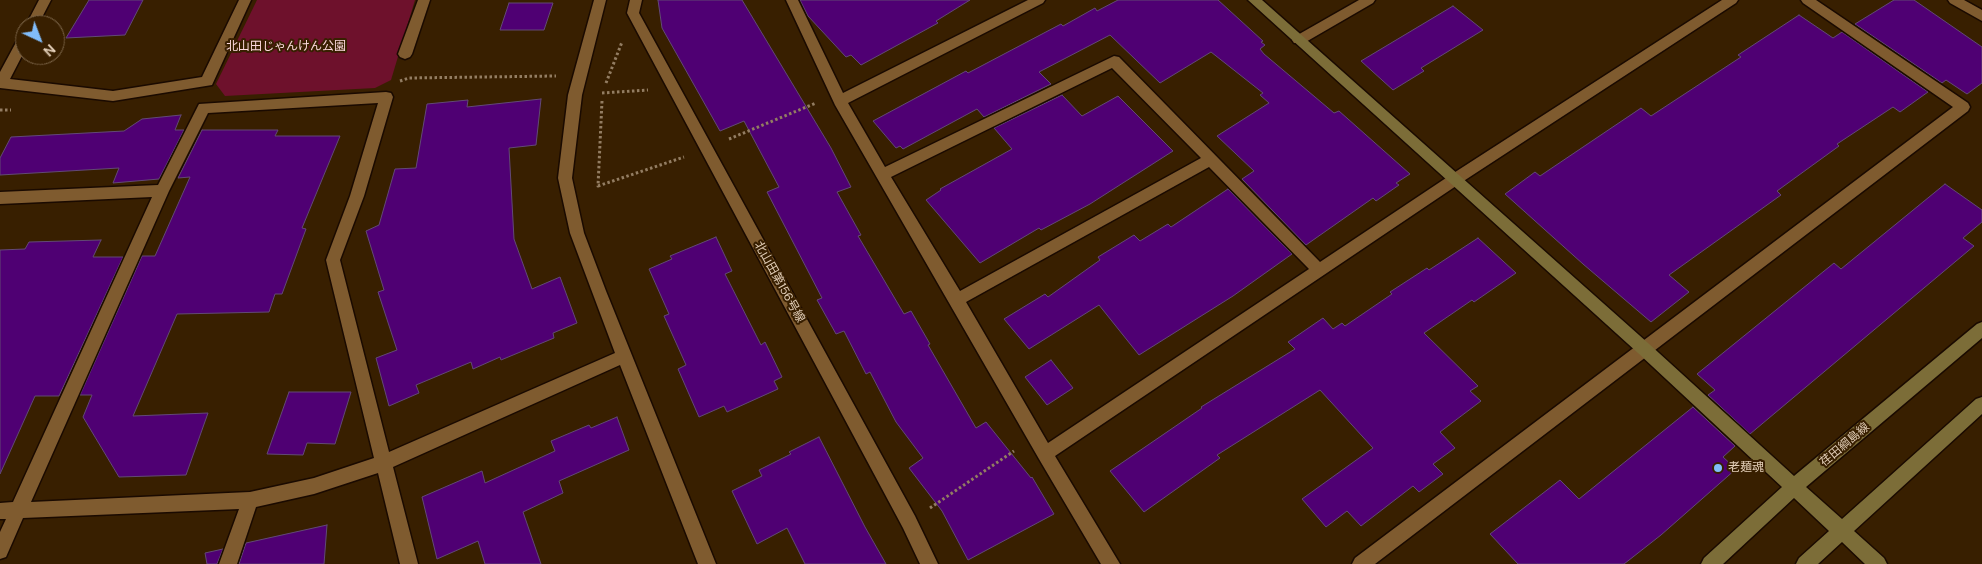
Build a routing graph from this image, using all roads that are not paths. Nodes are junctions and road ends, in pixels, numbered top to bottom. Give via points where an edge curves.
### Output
1 (45, 0) edge
2 (245, 0) edge
3 (424, 0) edge
4 (600, 0) edge
5 (792, 0) edge
6 (1040, 0) edge
7 (1254, 0) edge
8 (1369, 0) edge
9 (1732, 0) edge
10 (1807, 0) edge
11 (1954, 0) edge
12 (634, 6) edge
13 (37, 15) edge
14 (1982, 16) edge
15 (1299, 40) junction
16 (405, 54) dead end
17 (15, 57) edge
18 (838, 98) junction
19 (1210, 160) junction
20 (882, 176) junction
21 (1454, 180) junction
22 (162, 191) junction
23 (0, 198) edge
24 (1319, 270) junction
25 (957, 300) junction
26 (1982, 330) edge
27 (1643, 348) junction
28 (624, 356) junction
29 (1982, 404) edge
30 (1044, 454) junction
31 (383, 463) junction
32 (1795, 486) junction
33 (250, 500) junction
34 (19, 510) junction
35 (0, 511) edge
36 (1843, 530) junction
37 (0, 551) edge
38 (228, 564) edge
39 (409, 564) edge
40 (707, 564) edge
41 (929, 564) edge
42 (1111, 564) edge
43 (1362, 564) edge
44 (1710, 564) edge
45 (1805, 564) edge
46 (1878, 564) edge

1 - 13 street
2 - 17 street via 207,81 113,96 1,83
3 - 16 street
4 - 28 street via 575,95 565,178 577,234
5 - 18 street
6 - 18 street
7 - 15 street
8 - 15 street
9 - 21 street
10 - 27 street via 1963,106
11 - 14 street
12 - 41 street, 北山田第156号線 via 673,88
15 - 21 street
18 - 20 street
19 - 20 street via 1114,61
19 - 24 street
19 - 25 street
20 - 25 street
21 - 24 street
21 - 27 street
22 - 23 street
22 - 31 street via 204,108 386,97 358,196 333,260
22 - 34 street
24 - 30 street
25 - 30 street
26 - 32 street, 荏田綱島線
27 - 32 street
27 - 43 street
28 - 31 street
28 - 40 street
29 - 36 street
30 - 42 street
31 - 33 street via 314,486
31 - 39 street
32 - 36 street
32 - 44 street, 荏田綱島線
33 - 34 street
33 - 38 street
34 - 35 street
34 - 37 street
36 - 45 street
36 - 46 street

